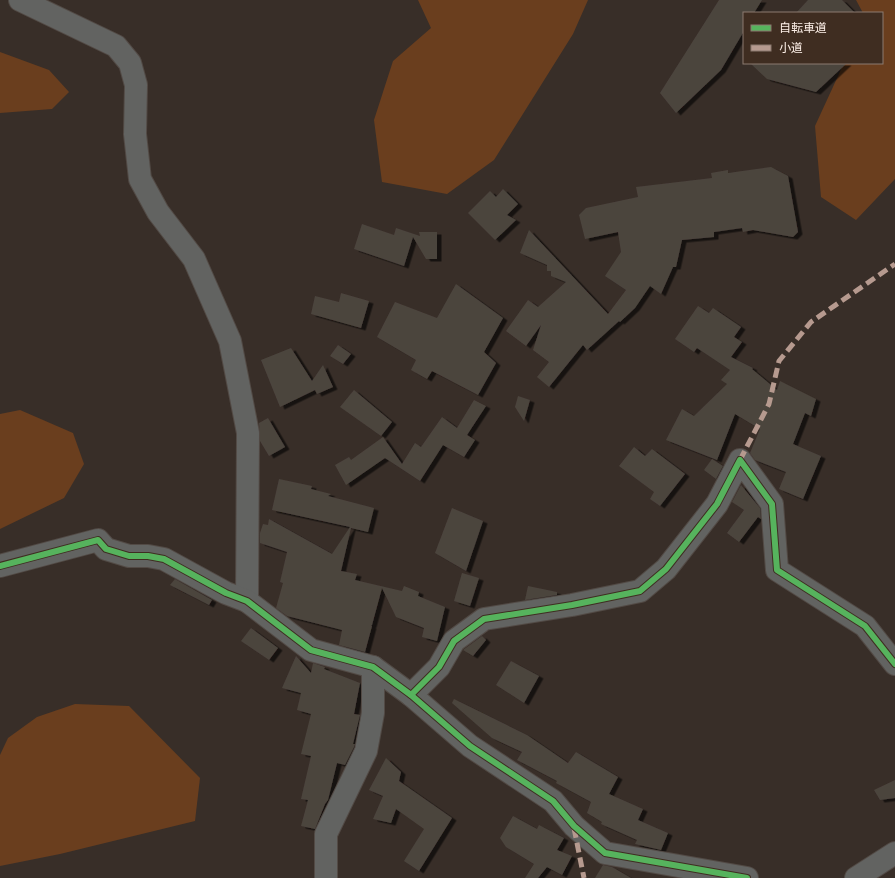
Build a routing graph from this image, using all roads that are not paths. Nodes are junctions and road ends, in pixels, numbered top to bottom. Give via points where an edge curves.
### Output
1 (20, 0) edge
2 (0, 566) edge
3 (247, 601) junction
4 (895, 664) edge
5 (373, 667) junction
6 (411, 695) junction
7 (895, 853) edge
8 (326, 878) edge
9 (747, 878) edge
10 (856, 878) edge

1 - 3 street via 116,46 130,62 136,86 135,134 140,179 158,212 194,259 230,341 248,433
2 - 3 street via 98,540 106,549 129,556 164,559 226,593
3 - 5 street via 311,650
4 - 6 street via 865,626 777,570 772,504 740,460 717,504 666,569 640,591 484,619 454,642 439,667
5 - 6 street
5 - 8 street via 373,713 366,751 326,834
6 - 9 street via 470,746 553,801 574,826 605,853
7 - 10 street

